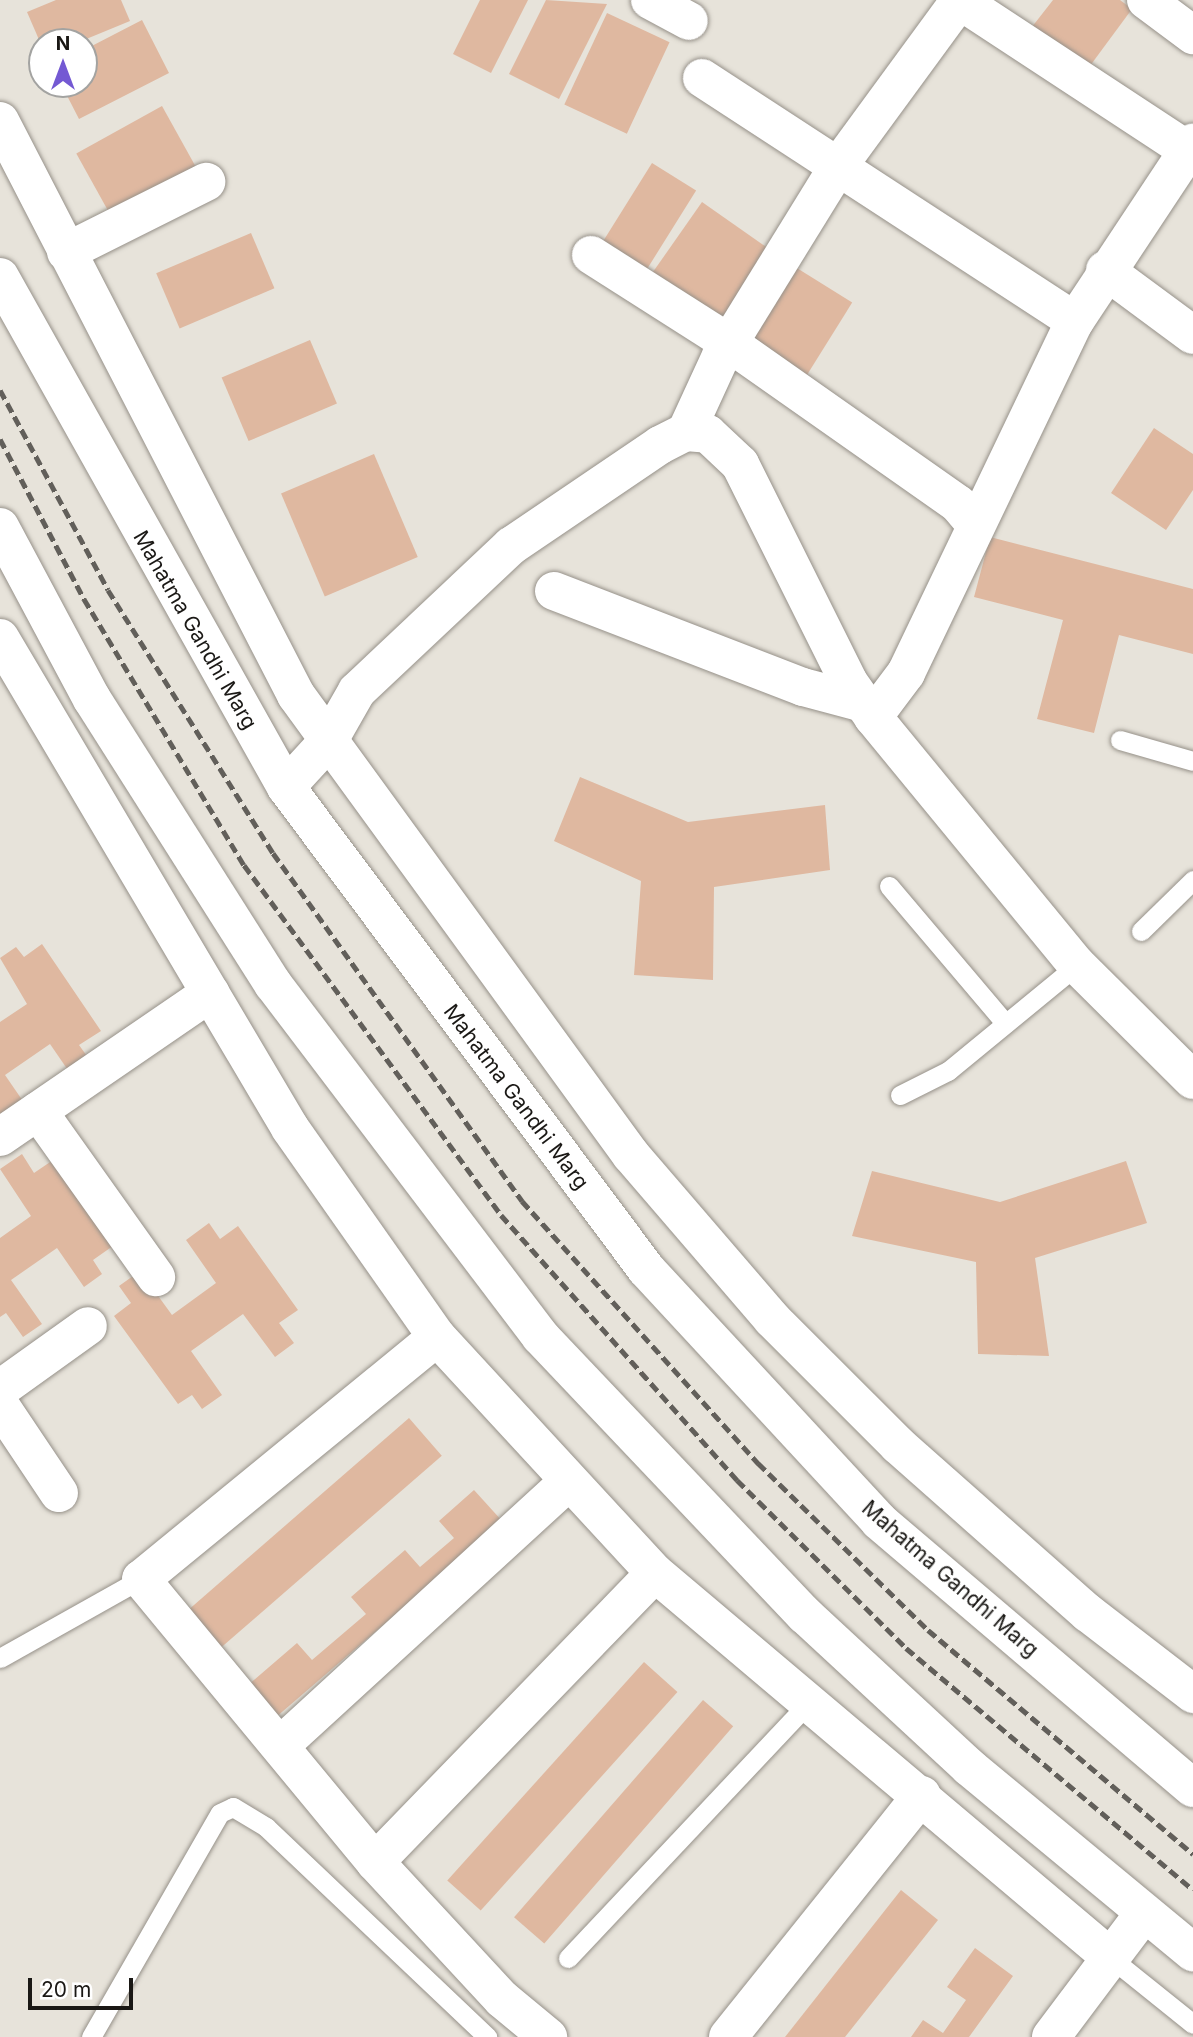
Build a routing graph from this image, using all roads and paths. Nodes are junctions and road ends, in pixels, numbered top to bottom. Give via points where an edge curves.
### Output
1 (650, 0) edge
2 (959, 0) edge
3 (1146, 0) edge
4 (689, 21) dead end
5 (1193, 35) edge
6 (702, 78) dead end
7 (0, 121) edge
8 (1190, 147) edge
9 (837, 168) junction
10 (206, 182) dead end
11 (66, 252) junction
12 (591, 256) dead end
13 (1105, 270) junction
14 (0, 277) edge
15 (1074, 321) junction
16 (1193, 335) edge
17 (729, 343) junction
18 (686, 432) junction
19 (974, 522) junction
20 (0, 527) edge
21 (554, 591) dead end
22 (0, 638) edge
23 (868, 710) junction
24 (329, 740) junction
25 (1120, 740) dead end
26 (1193, 761) edge
27 (286, 787) junction
28 (1193, 880) edge
29 (889, 886) dead end
30 (1141, 931) dead end
31 (1077, 965) junction
32 (210, 993) junction
33 (1005, 1023) junction
34 (1193, 1080) edge
35 (900, 1096) dead end
36 (37, 1111) junction
37 (0, 1137) edge
38 (156, 1277) dead end
39 (88, 1326) dead end
40 (437, 1337) junction
41 (0, 1389) edge
42 (0, 1405) edge
43 (568, 1482) junction
44 (59, 1493) dead end
45 (655, 1573) junction
46 (141, 1579) junction
47 (0, 1658) edge
48 (1193, 1694) edge
49 (811, 1700) junction
50 (282, 1744) junction
51 (1193, 1788) edge
52 (922, 1795) junction
53 (375, 1862) junction
54 (1144, 1913) junction
55 (1193, 1952) edge
56 (568, 1958) dead end
57 (1111, 1958) junction
58 (1193, 2024) edge
59 (91, 2037) edge
60 (487, 2037) edge
61 (548, 2037) edge
62 (728, 2037) edge
63 (1051, 2037) edge

1 - 4 street
2 - 8 street
2 - 9 street
3 - 5 street
6 - 9 street
7 - 11 street
8 - 13 street
9 - 15 street
9 - 17 street
10 - 11 street
11 - 24 street via 271,653
12 - 17 street
13 - 15 street
13 - 16 street
14 - 27 street, Mahatma Gandhi Marg
15 - 19 street
17 - 18 street
17 - 19 street via 958,504
18 - 23 street via 708,434 740,464
18 - 24 street via 540,522 489,564 357,691
19 - 23 street via 906,673
20 - 54 street via 92,699 273,984 387,1142 540,1336 805,1615 969,1767
21 - 23 street
22 - 32 street
23 - 31 street
24 - 27 street
24 - 48 street via 631,1155 772,1319 898,1445 1088,1613
25 - 26 lane
27 - 51 street, Mahatma Gandhi Marg via 646,1269 878,1521
28 - 30 lane
29 - 33 lane
31 - 33 lane
31 - 34 street
32 - 36 street
32 - 40 street via 290,1128
33 - 35 lane via 948,1072
36 - 37 street
36 - 38 street
39 - 41 street
40 - 43 street
40 - 46 street
42 - 44 street
43 - 45 street
43 - 50 street
45 - 49 street
45 - 53 street
46 - 47 lane
46 - 50 street
49 - 52 street
49 - 56 lane
50 - 53 street
52 - 57 street
52 - 62 street
53 - 61 street via 502,1998
54 - 55 street
54 - 57 street
57 - 58 lane
57 - 63 street
59 - 60 lane via 220,1813 233,1808 267,1827

